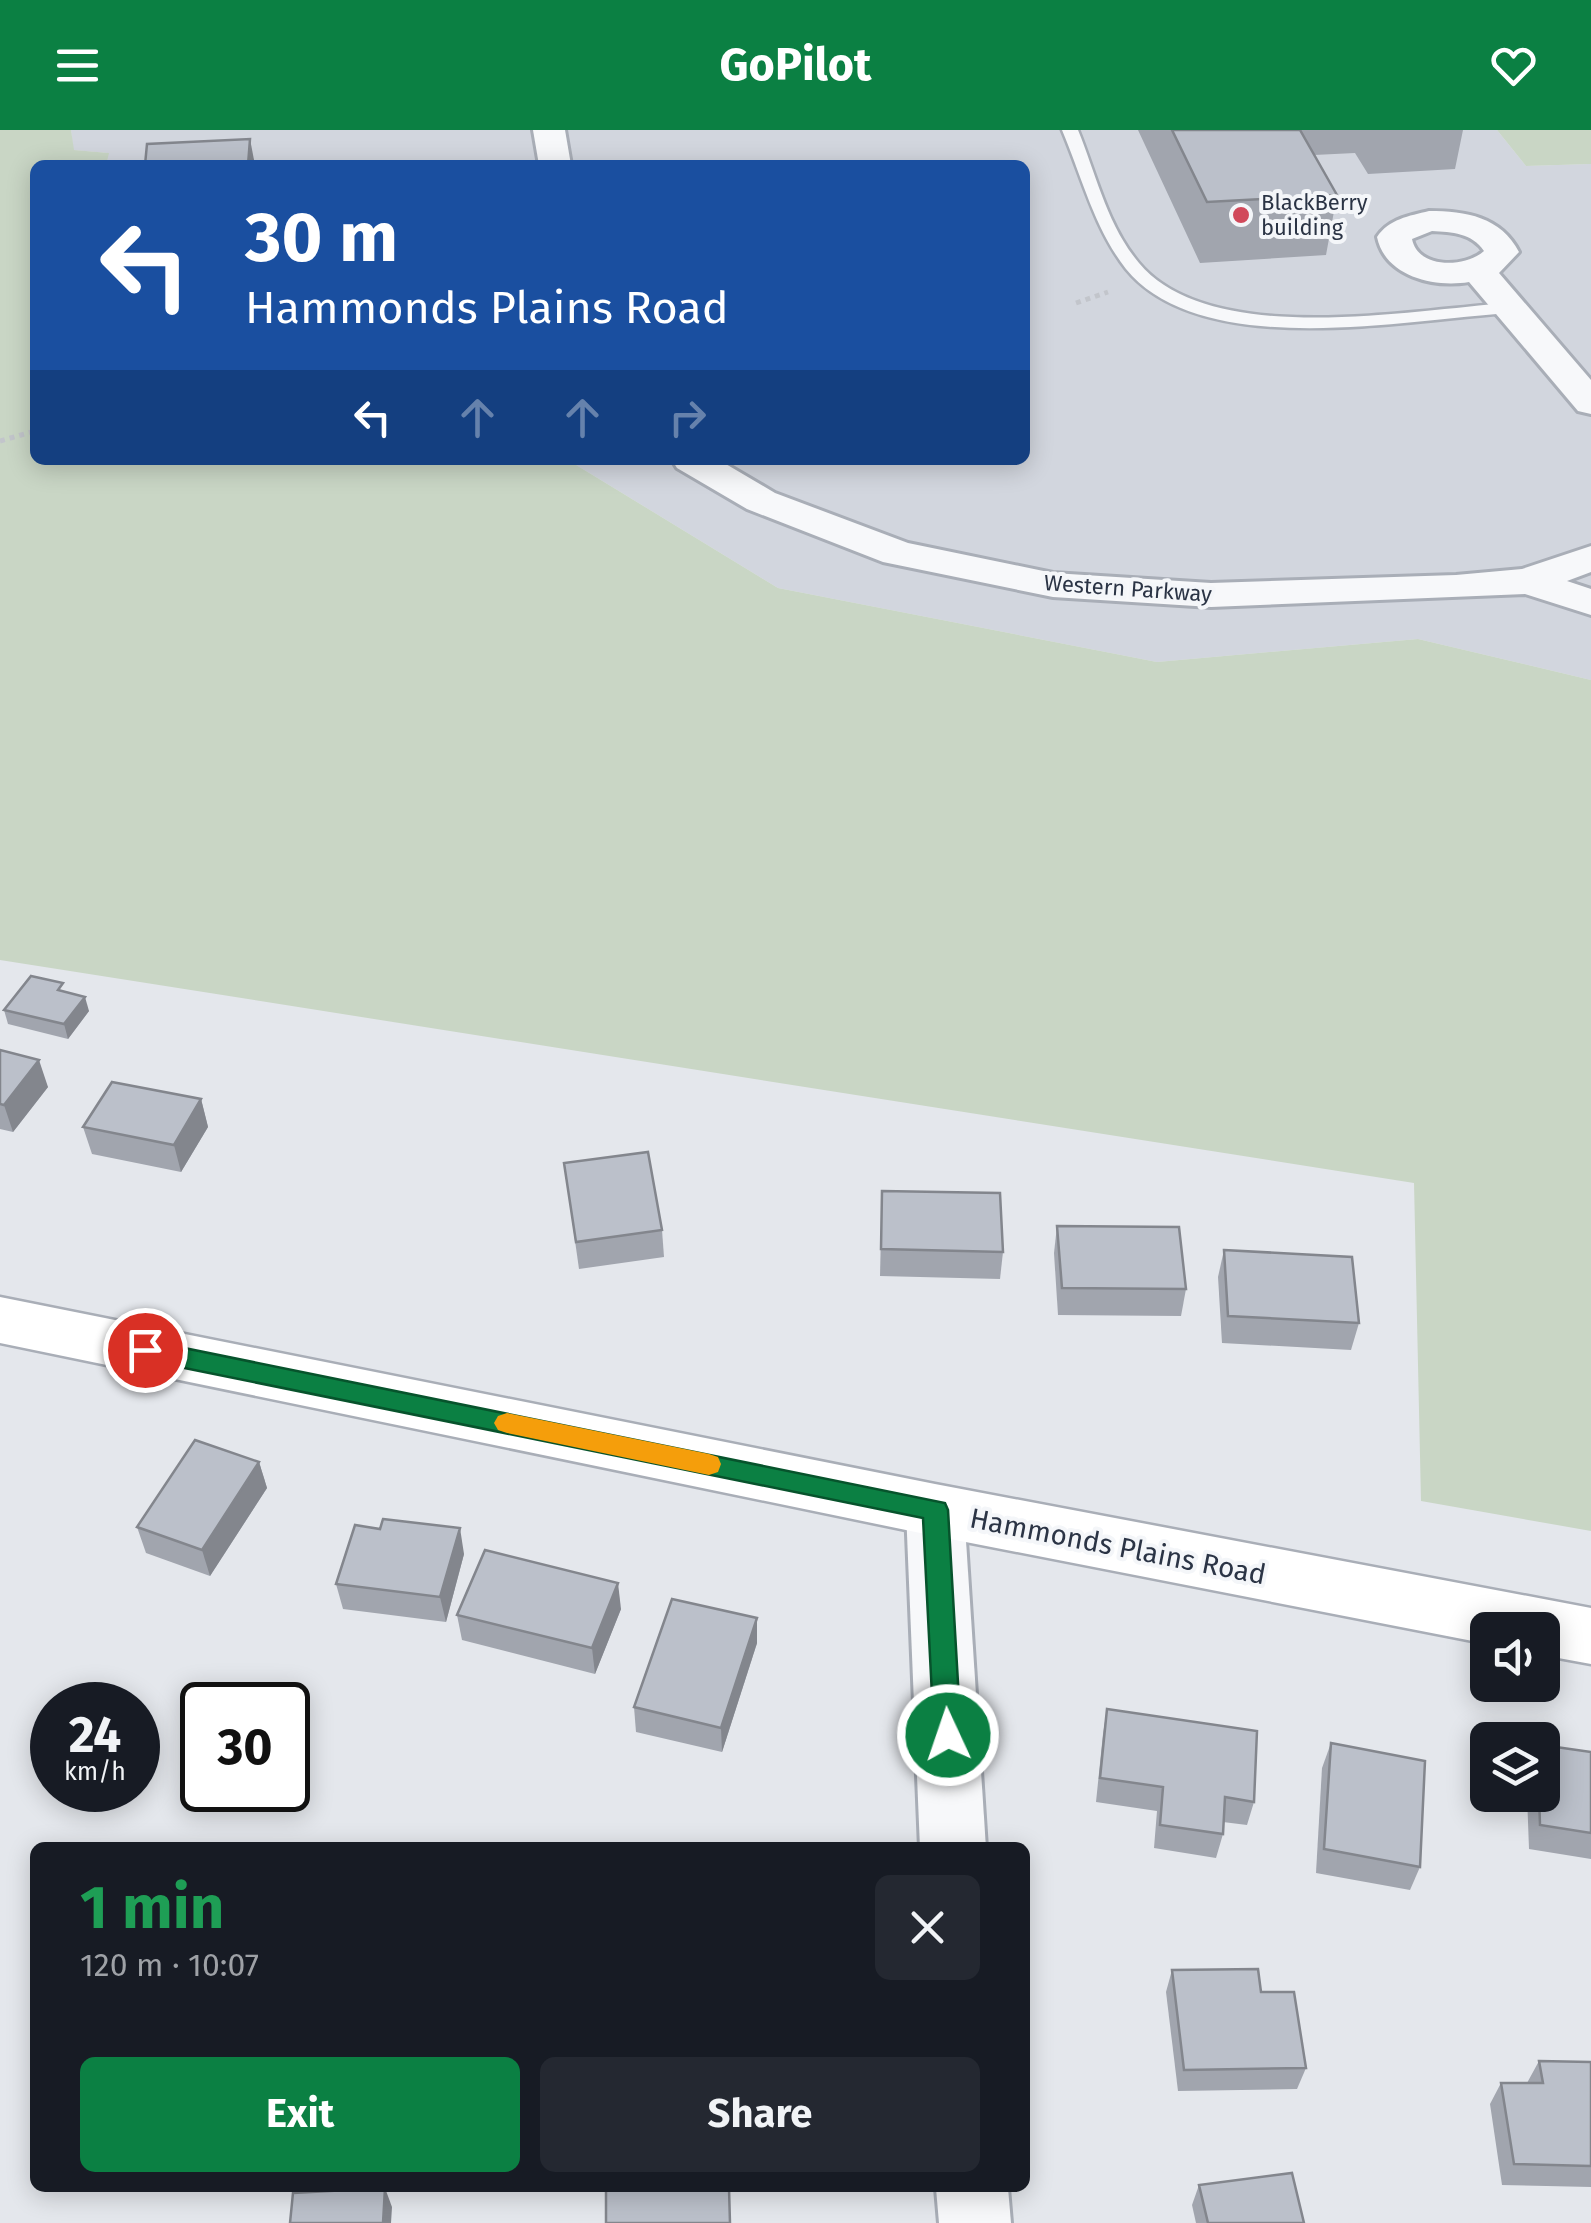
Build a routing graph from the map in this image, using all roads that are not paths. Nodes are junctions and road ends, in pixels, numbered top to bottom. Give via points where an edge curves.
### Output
1 (548, 130) edge
2 (1070, 130) edge
3 (553, 160) edge
4 (1478, 272) dead end
5 (1509, 308) junction
6 (1591, 403) edge
7 (700, 465) edge
8 (1591, 558) edge
9 (1528, 581) junction
10 (1591, 602) edge
11 (0, 1320) edge
12 (936, 1510) junction
13 (1591, 1636) edge
14 (953, 1842) edge
15 (972, 2192) edge
16 (974, 2223) edge

1 - 3 street
2 - 5 lane via 1124,254 1153,288 1185,306 1311,320
4 - 5 street
5 - 6 street
7 - 9 street, Western Parkway via 762,501 897,552 1052,585 1211,595
8 - 9 street, Western Parkway
9 - 10 street, Western Parkway
11 - 12 main road, Hammonds Plains Road
12 - 13 main road, Hammonds Plains Road
12 - 14 street
15 - 16 street

